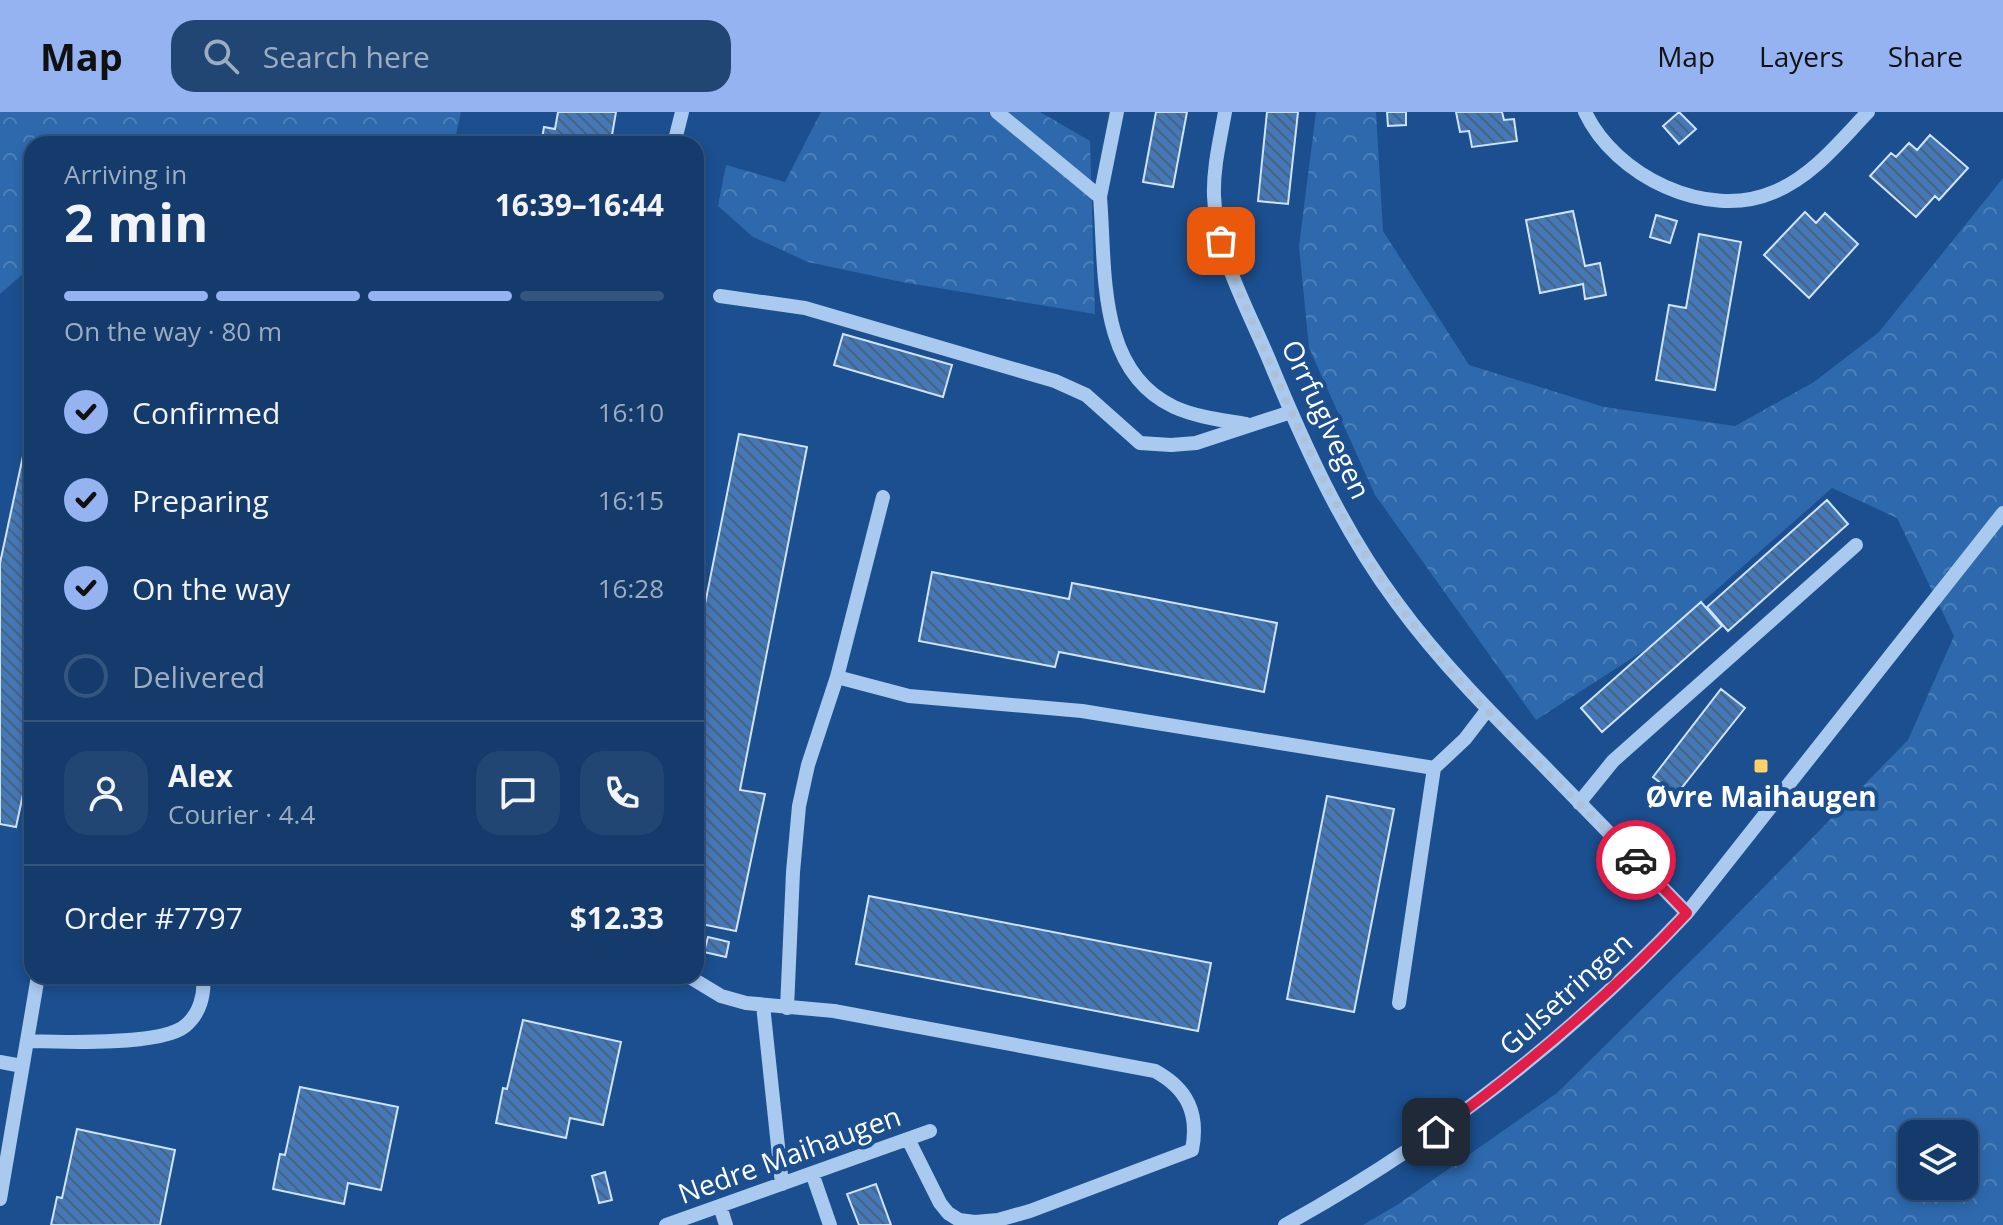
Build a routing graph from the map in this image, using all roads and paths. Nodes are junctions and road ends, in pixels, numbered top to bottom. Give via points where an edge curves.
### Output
1 (682, 112) edge
2 (997, 112) edge
3 (1117, 112) edge
4 (1225, 112) edge
5 (1585, 112) edge
6 (1868, 112) edge
7 (676, 136) edge
8 (1100, 197) junction
9 (720, 296) dead end
10 (1291, 412) junction
11 (1248, 425) junction
12 (883, 497) dead end
13 (2003, 513) edge
14 (1856, 545) dead end
15 (837, 677) junction
16 (1488, 709) junction
17 (1434, 768) junction
18 (1579, 803) junction
19 (1687, 913) junction
20 (37, 984) edge
21 (202, 984) edge
22 (701, 984) edge
23 (1399, 1003) dead end
24 (763, 1005) junction
25 (787, 1008) junction
26 (27, 1041) junction
27 (0, 1062) edge
28 (22, 1066) junction
29 (5, 1131) edge
30 (930, 1131) dead end
31 (908, 1139) junction
32 (812, 1173) junction
33 (782, 1184) junction
34 (0, 1199) edge
35 (720, 1206) junction
36 (666, 1225) edge
37 (726, 1225) edge
38 (830, 1225) edge
39 (1285, 1225) edge

1 - 7 street
2 - 8 street
3 - 8 street
4 - 10 street, Orrfuglvegen via 1216,168 1217,224 1225,258
5 - 6 street via 1611,150 1639,172 1700,198 1743,201 1774,193 1802,176
8 - 11 street via 1107,291 1125,363 1137,380 1174,407
9 - 11 street via 805,308 1055,381 1086,395 1140,443 1196,443
10 - 11 street
10 - 16 street, Orrfuglvegen via 1359,544 1396,601
12 - 15 street
13 - 19 street, Gulsetringen
14 - 18 street via 1613,761
15 - 17 street via 909,696 1082,711
15 - 25 street via 799,806
16 - 17 street
16 - 18 street
17 - 23 street
18 - 19 street
19 - 39 street, Gulsetringen via 1582,1018 1503,1083 1346,1192
20 - 26 street
21 - 26 street via 201,1004 186,1026 172,1034
22 - 24 street via 721,996
24 - 25 street
24 - 33 street
25 - 31 street via 834,1011 1155,1071 1183,1095 1194,1113 1196,1130 1192,1150 1030,1211 975,1222 948,1213
26 - 28 street
27 - 28 street
28 - 29 street
29 - 34 street
30 - 31 street, Nedre Maihaugen
31 - 32 street, Nedre Maihaugen
32 - 33 street, Nedre Maihaugen
32 - 38 street
33 - 35 street, Nedre Maihaugen
35 - 36 street, Nedre Maihaugen
35 - 37 street

